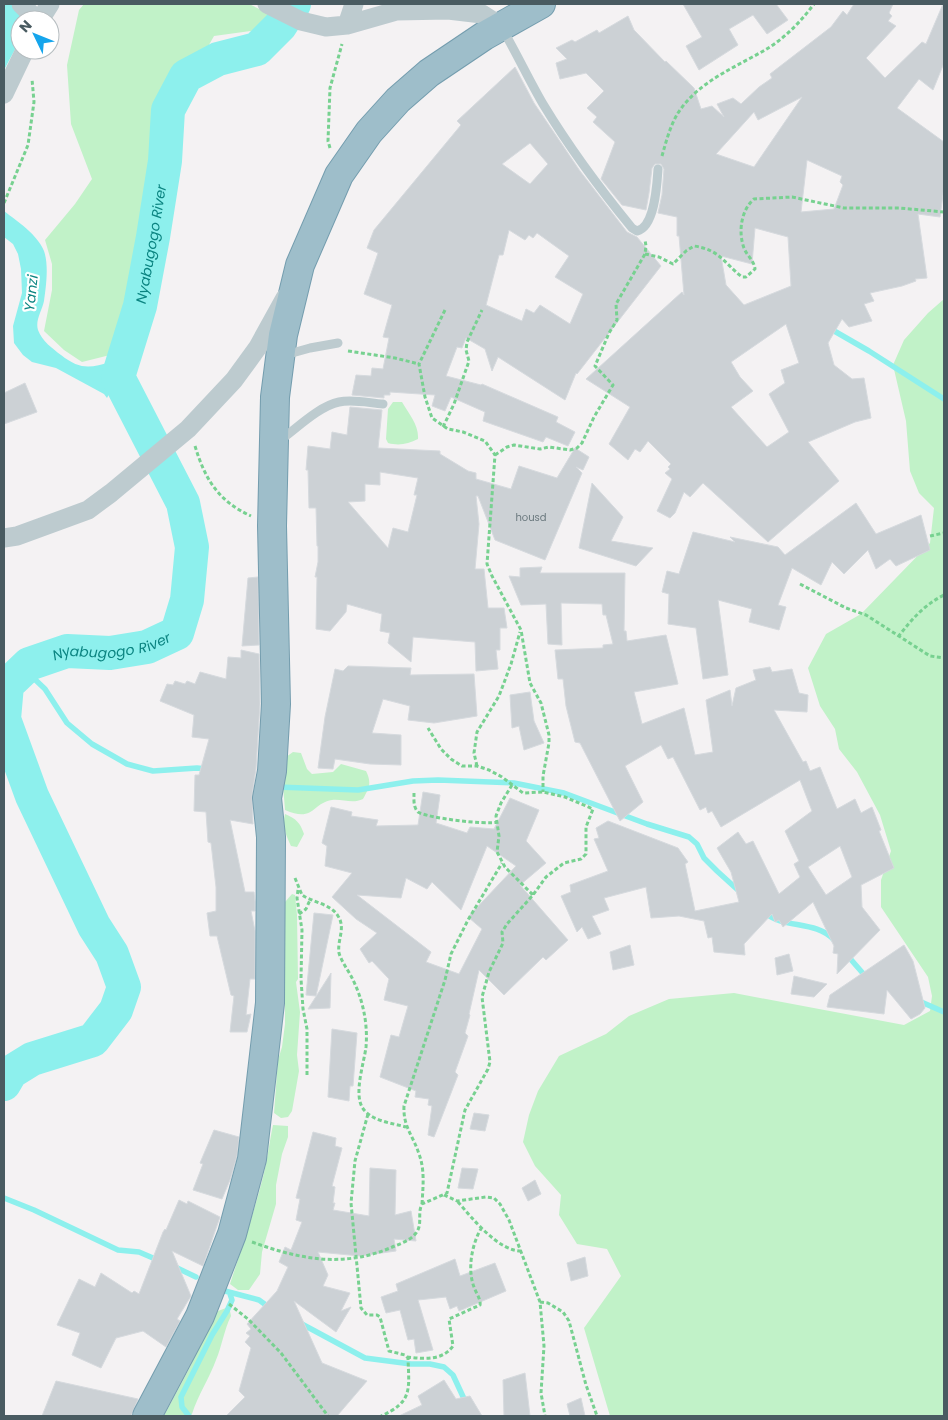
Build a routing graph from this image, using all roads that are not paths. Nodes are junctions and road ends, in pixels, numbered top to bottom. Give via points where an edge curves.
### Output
1 (267, 4) edge
2 (354, 4) edge
3 (541, 4) edge
4 (347, 25) junction
5 (502, 27) junction
6 (20, 60) edge
7 (4, 94) edge
8 (658, 169) road end
9 (300, 265) junction
10 (338, 343) road end
11 (280, 356) junction
12 (383, 404) dead end
13 (273, 446) junction
14 (4, 538) edge
15 (147, 1416) edge

1 - 4 street via 301,21 326,28
2 - 4 street
3 - 5 highway
4 - 5 street via 396,11 448,10 482,14
5 - 8 lane via 542,103 586,168 632,228 637,230 646,226 652,213
5 - 9 highway via 429,73 369,132 339,175
6 - 7 street
9 - 11 highway
9 - 14 street via 258,347 234,380 188,429 88,510
10 - 11 lane
11 - 13 highway via 274,397
12 - 13 lane via 348,401 328,406
13 - 15 highway via 276,704 267,798 271,837 270,1003 252,1158 232,1234 200,1316

